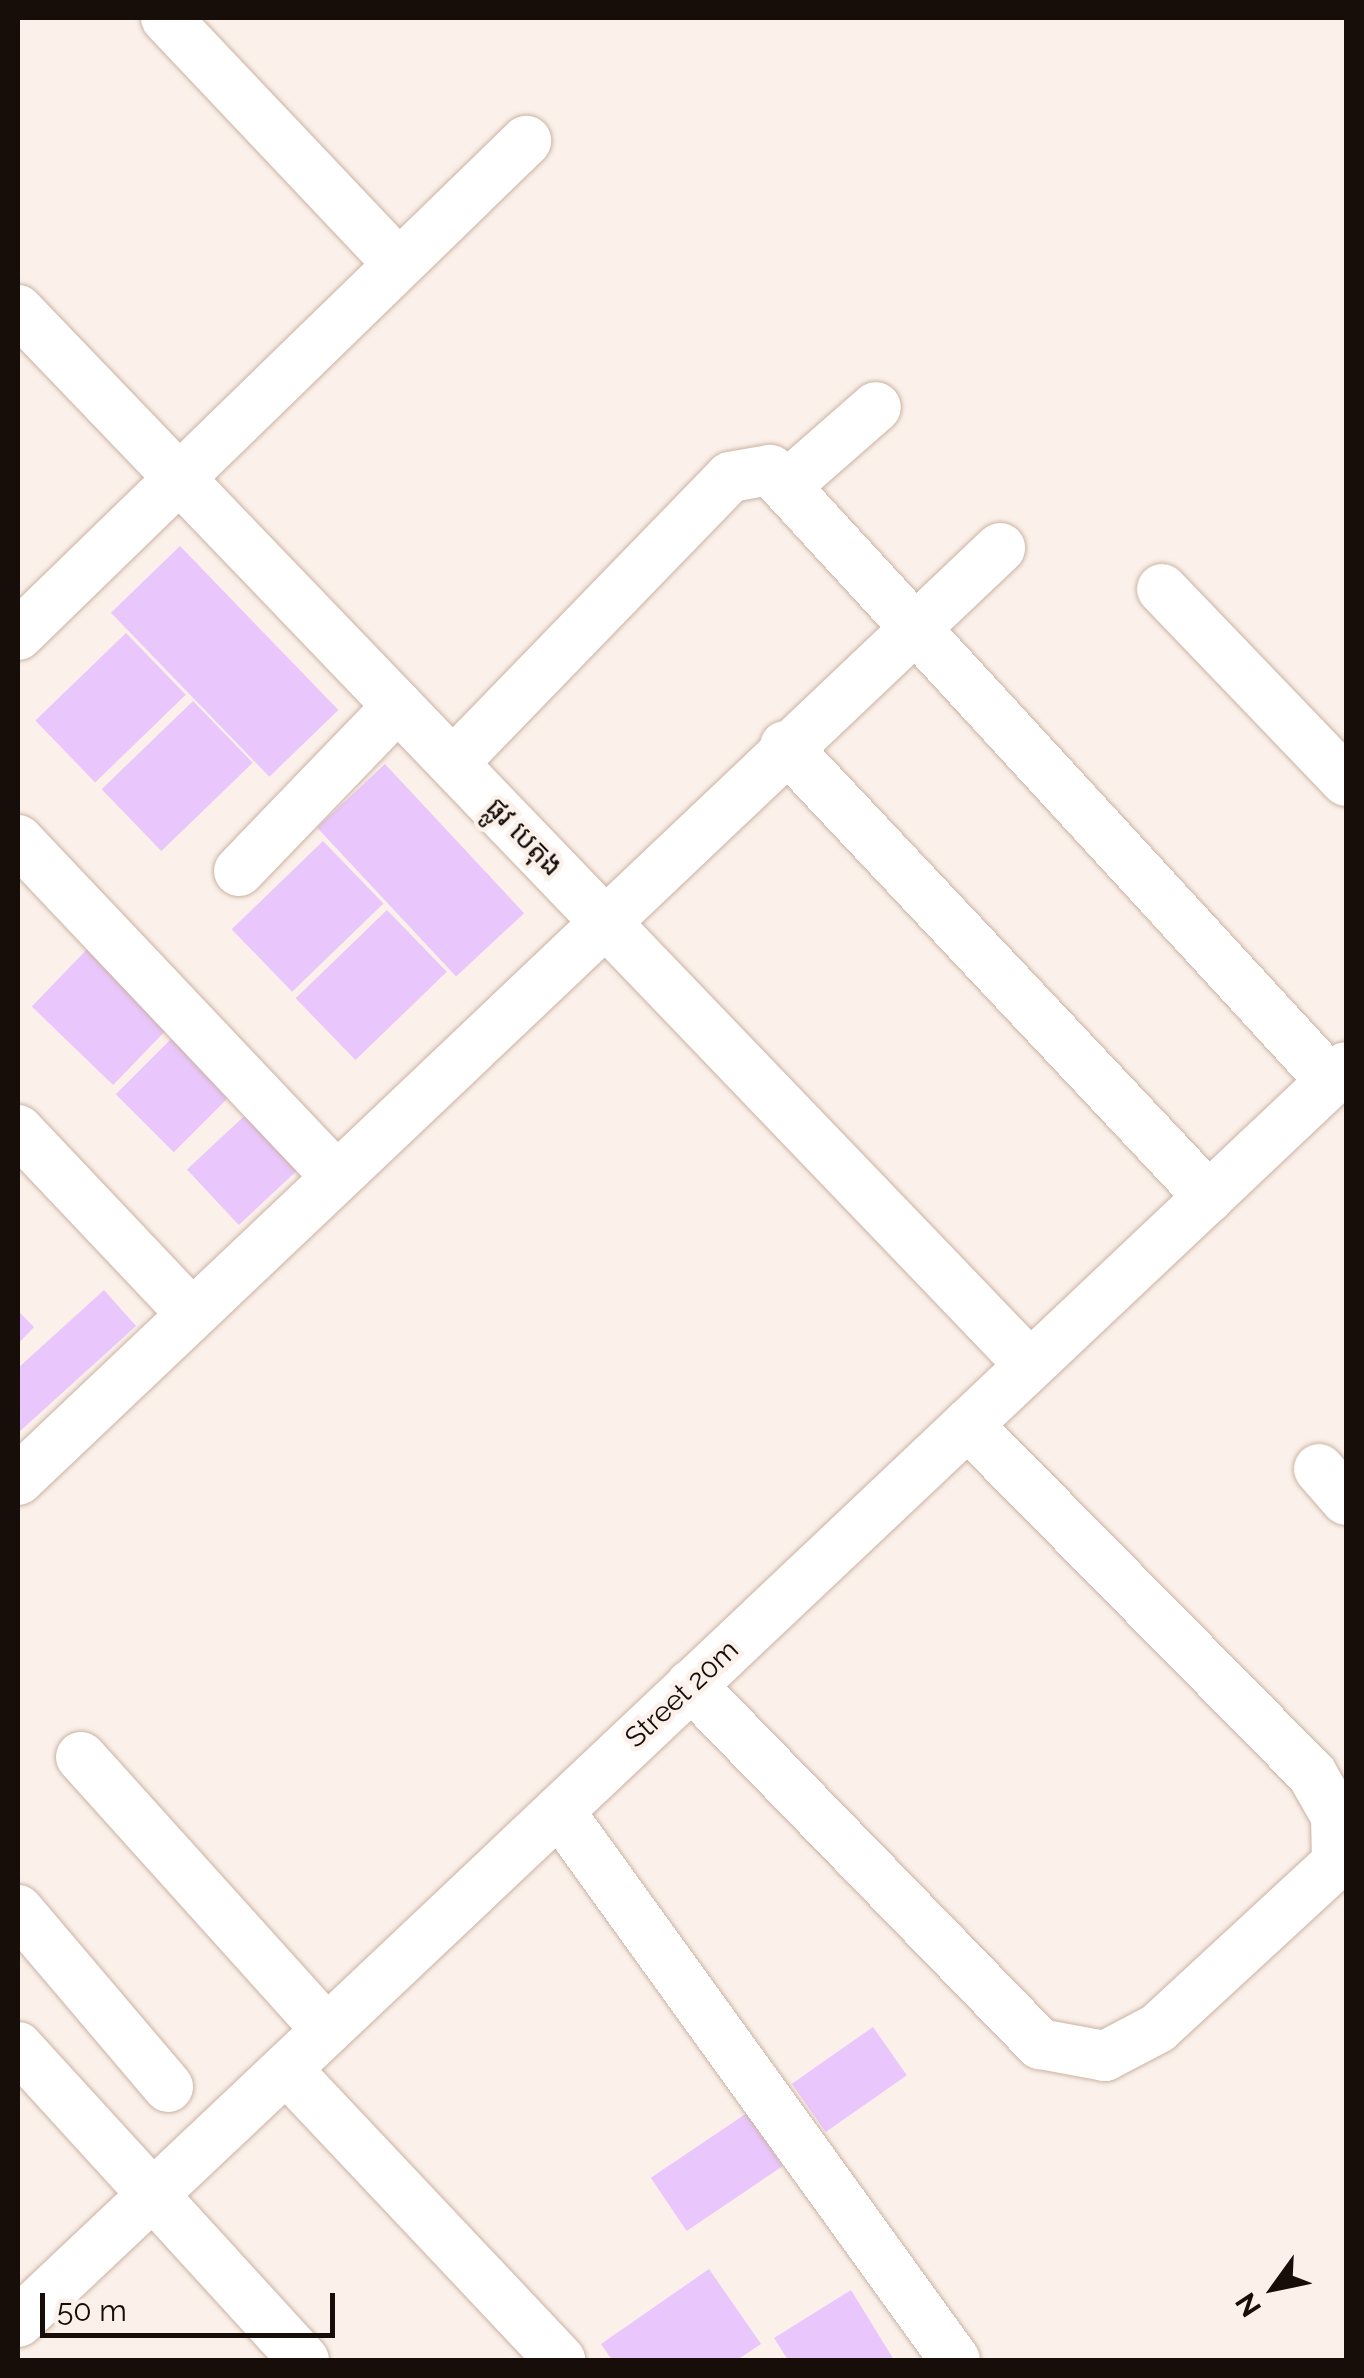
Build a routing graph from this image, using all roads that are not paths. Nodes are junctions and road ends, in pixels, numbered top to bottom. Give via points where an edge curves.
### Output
1 (166, 18) edge
2 (526, 142) dead end
3 (398, 263) junction
4 (18, 310) edge
5 (876, 408) dead end
6 (179, 478) junction
7 (787, 485) junction
8 (1000, 548) dead end
9 (1162, 589) dead end
10 (914, 631) junction
11 (18, 636) edge
12 (398, 706) junction
13 (785, 746) junction
14 (452, 763) junction
15 (1346, 781) edge
16 (18, 840) edge
17 (239, 871) dead end
18 (604, 920) junction
19 (1339, 1074) edge
20 (18, 1130) edge
21 (336, 1176) junction
22 (1209, 1196) junction
23 (192, 1314) junction
24 (1030, 1365) junction
25 (967, 1424) junction
26 (20, 1472) edge
27 (691, 1685) junction
28 (81, 1757) dead end
29 (559, 1811) junction
30 (18, 1910) edge
31 (327, 2030) junction
32 (18, 2047) edge
33 (286, 2068) junction
34 (168, 2087) dead end
35 (154, 2192) junction
36 (18, 2322) edge
37 (304, 2360) edge
38 (560, 2360) edge
39 (955, 2360) edge

1 - 3 street
2 - 3 street
3 - 6 street
4 - 6 street, ផ្លូវ បេតុង
5 - 7 street
6 - 11 street
6 - 12 street, ផ្លូវ បេតុង
7 - 10 street
7 - 14 street via 770,470 730,477
8 - 10 street
9 - 15 street
10 - 13 street
10 - 19 street
12 - 14 street, ផ្លូវ បេតុង
12 - 17 street
13 - 18 street
13 - 22 street
14 - 18 street, ផ្លូវ បេតុង
16 - 21 street
18 - 21 street
18 - 24 street, ផ្លូវ បេតុង
19 - 22 street, Street 20m
20 - 23 street
21 - 23 street
22 - 24 street, Street 20m
23 - 26 street
24 - 25 street, Street 20m
25 - 27 street, Street 20m
25 - 27 street via 1312,1774 1336,1816 1337,1863 1158,2028 1105,2056 1040,2044
27 - 29 street, Street 20m
28 - 31 street
29 - 31 street, Street 20m
29 - 39 street
30 - 34 street
31 - 33 street, Street 20m
32 - 35 street
33 - 35 street, Street 20m
33 - 38 street
35 - 36 street, Street 20m
35 - 37 street

